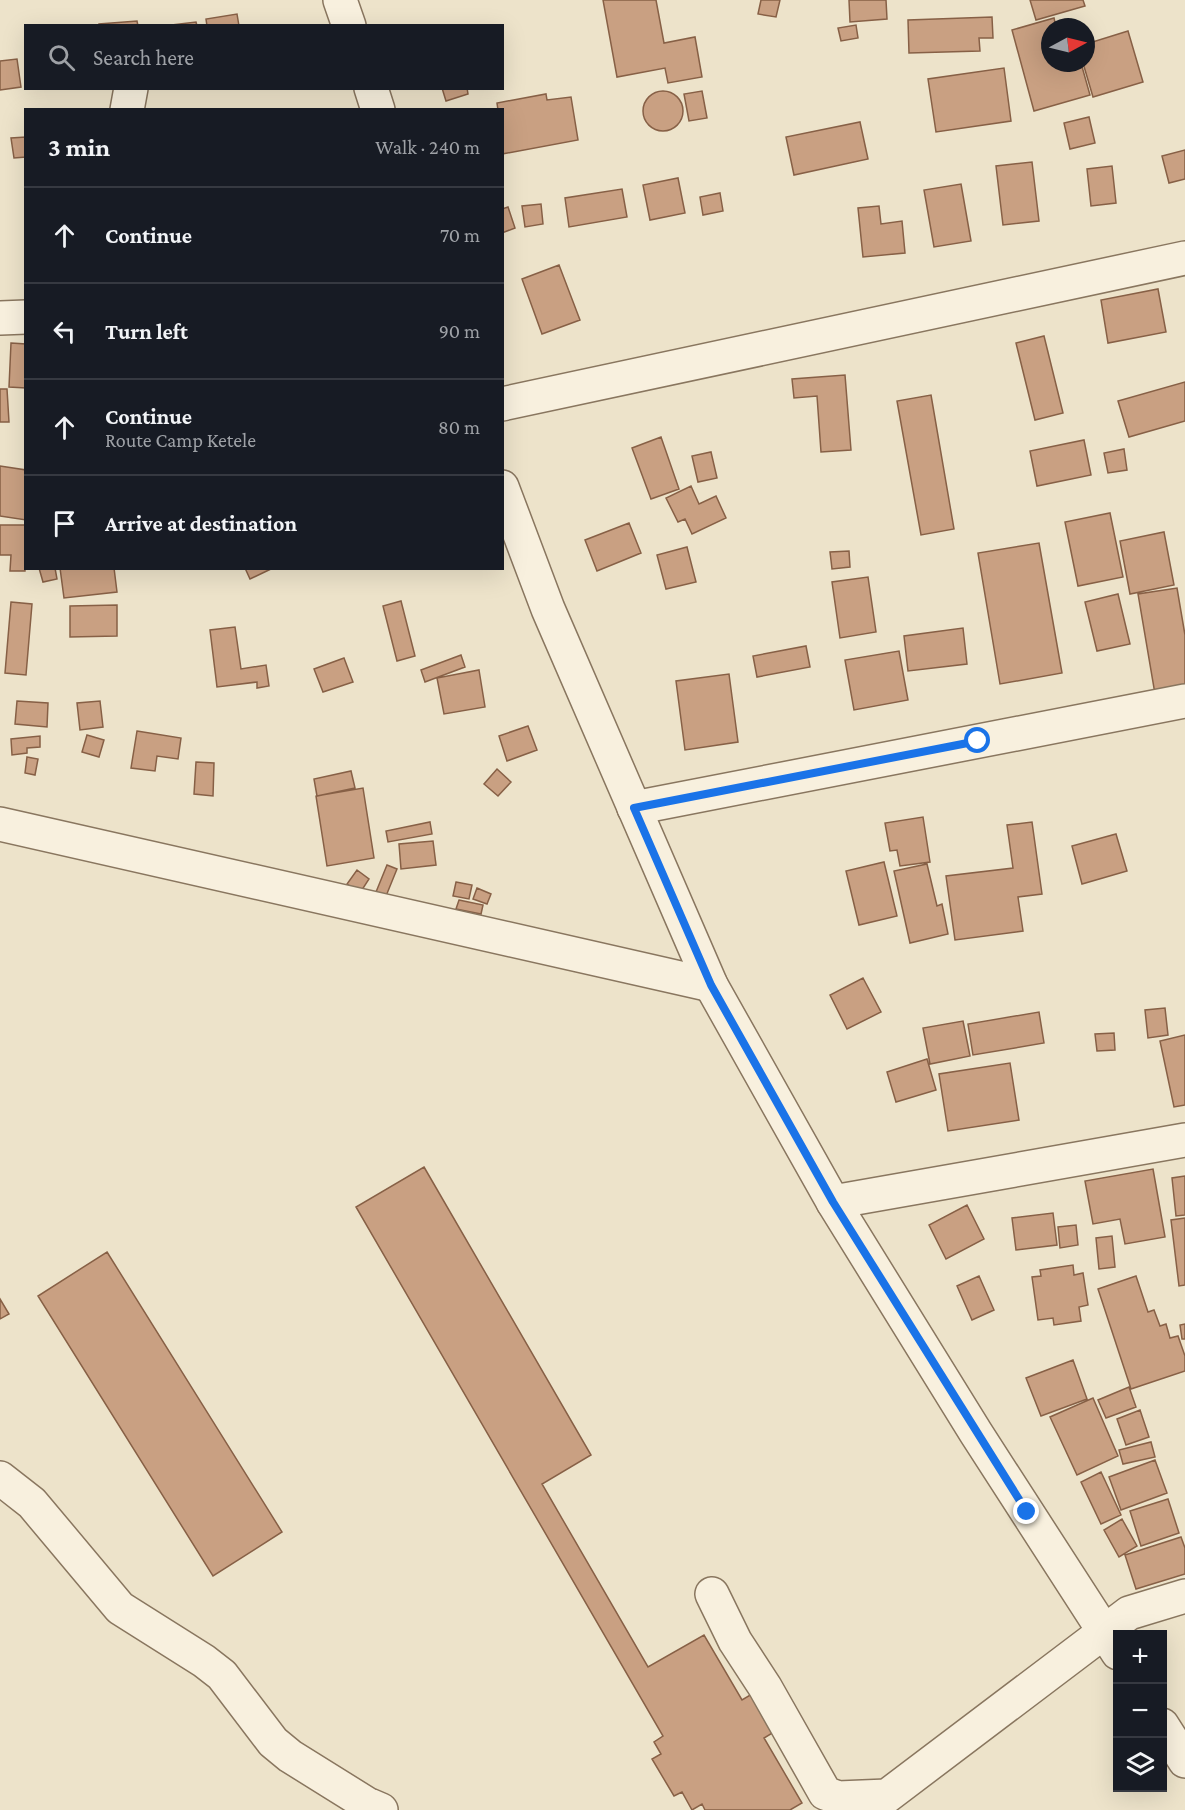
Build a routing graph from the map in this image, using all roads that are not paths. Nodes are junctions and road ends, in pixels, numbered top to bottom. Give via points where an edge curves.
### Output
1 (340, 0) edge
2 (348, 24) edge
3 (131, 90) edge
4 (372, 90) edge
5 (127, 108) edge
6 (377, 108) edge
7 (1185, 258) edge
8 (24, 317) edge
9 (0, 318) edge
10 (504, 404) edge
11 (504, 492) edge
12 (1185, 701) edge
13 (634, 808) junction
14 (0, 824) edge
15 (711, 985) junction
16 (1185, 1140) edge
17 (833, 1202) junction
18 (0, 1478) edge
19 (712, 1594) dead end
20 (1185, 1596) edge
21 (1111, 1642) edge
22 (1167, 1733) edge
23 (1185, 1761) edge
24 (875, 1803) edge
25 (381, 1810) edge

1 - 2 street
3 - 5 street
4 - 6 street
7 - 10 street
8 - 9 street
11 - 13 street via 548,609
12 - 13 street
13 - 15 street
14 - 15 street
15 - 17 street
16 - 17 street
17 - 21 street
18 - 25 street via 32,1503 120,1608 222,1675 273,1742
19 - 24 street via 735,1641 825,1793
20 - 21 street via 1129,1613
21 - 24 street
22 - 23 street

